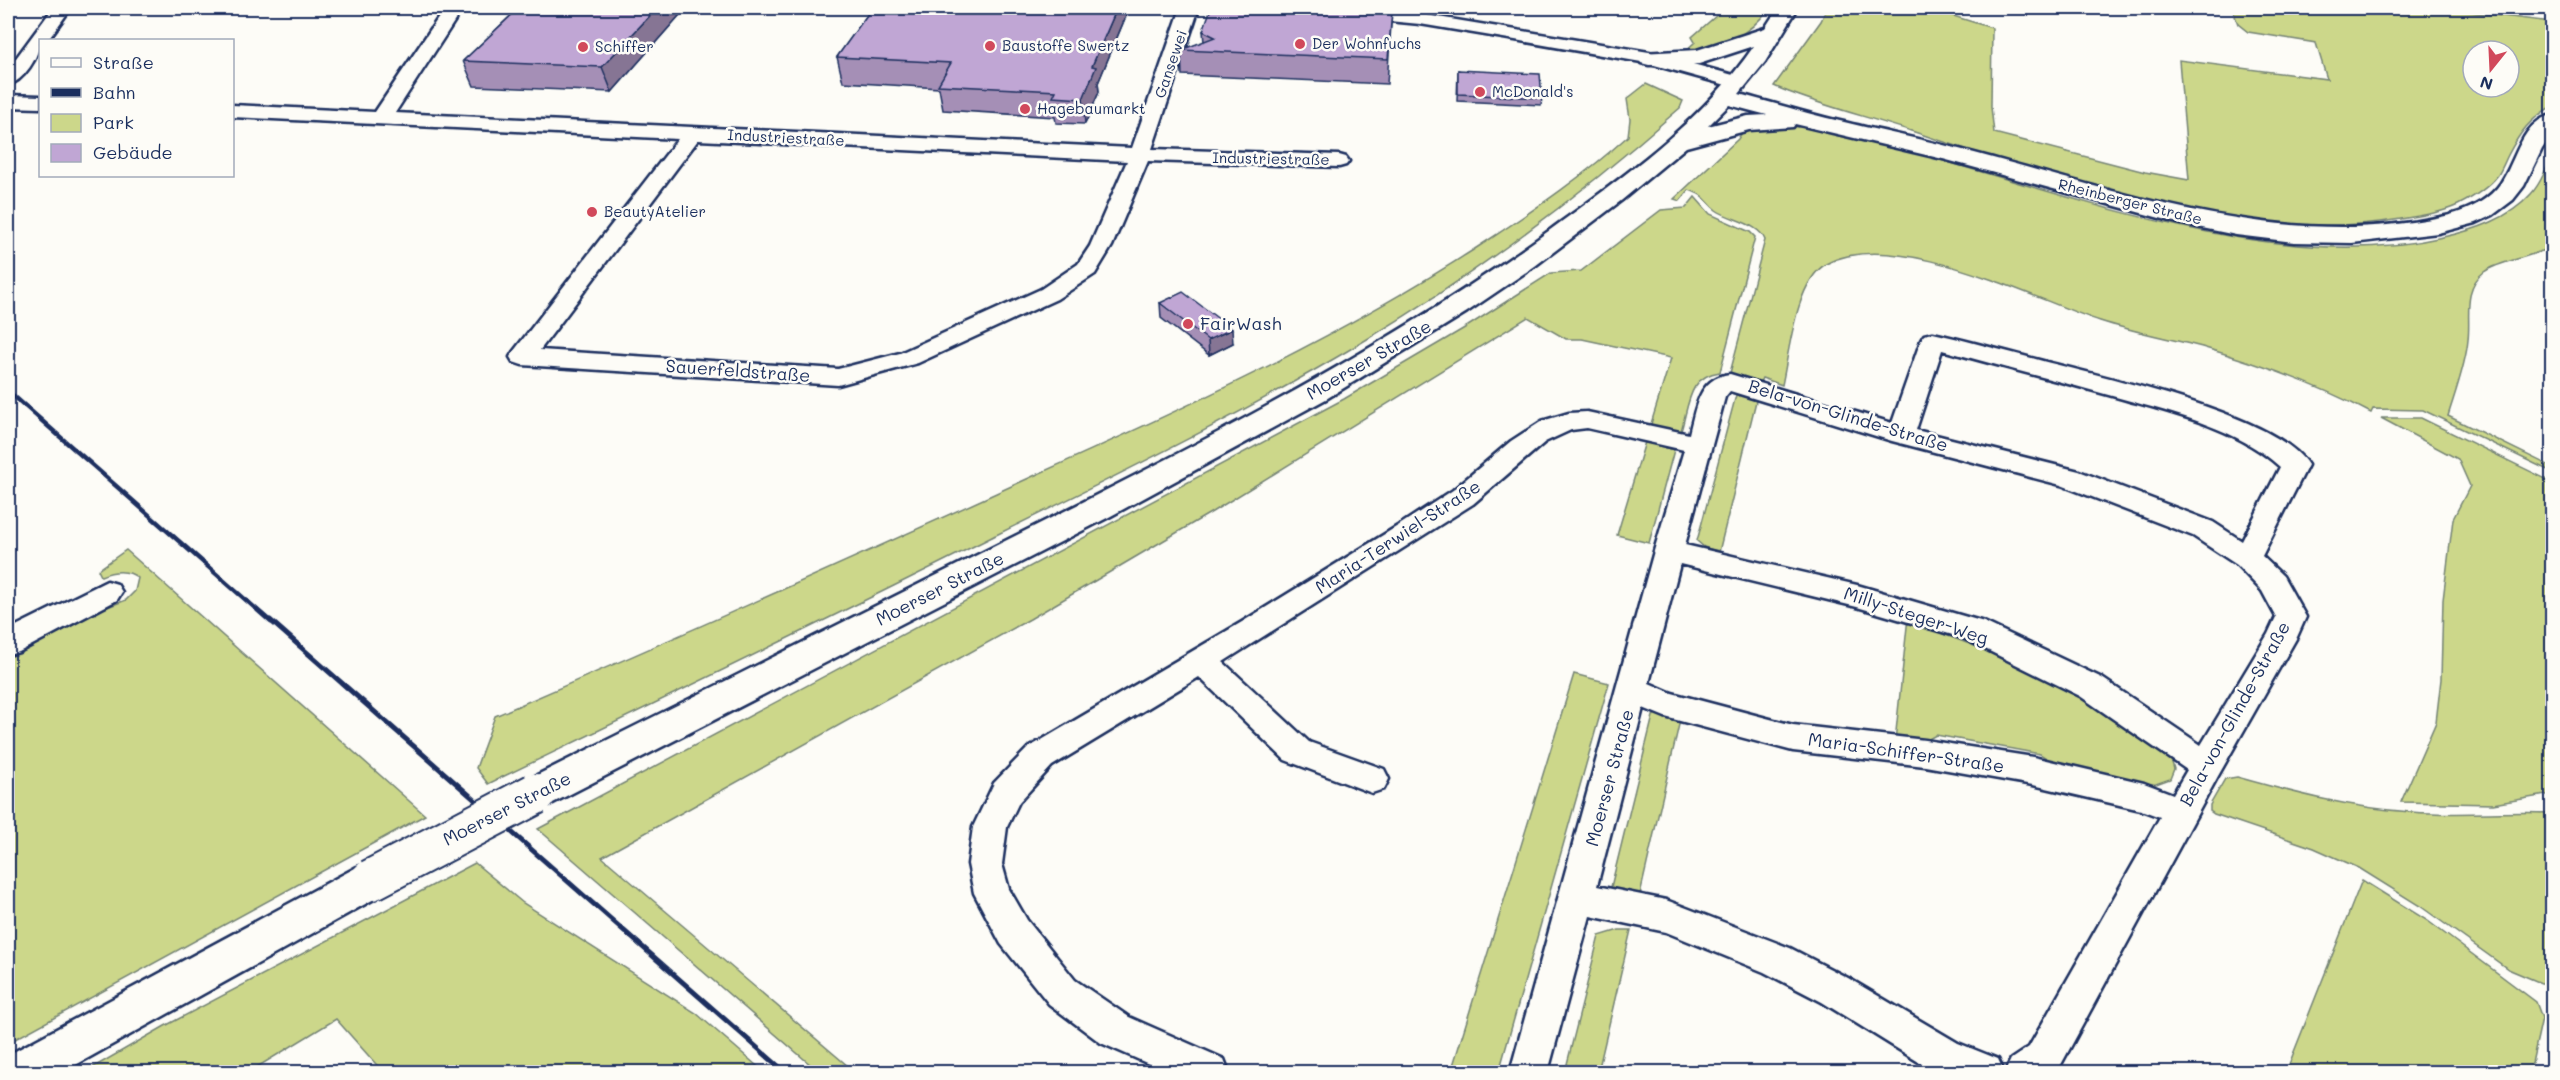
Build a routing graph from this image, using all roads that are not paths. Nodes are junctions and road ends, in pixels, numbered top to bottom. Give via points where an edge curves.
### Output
1 (62, 8) edge
2 (454, 8) edge
3 (1190, 8) edge
4 (1305, 8) edge
5 (1788, 8) edge
6 (1772, 33) junction
7 (40, 39) edge
8 (39, 40) edge
9 (1596, 51) junction
10 (1649, 58) junction
11 (8, 79) edge
12 (1730, 89) junction
13 (8, 101) edge
14 (39, 102) edge
15 (234, 111) edge
16 (382, 117) junction
17 (2553, 122) edge
18 (1845, 129) junction
19 (693, 133) junction
20 (1676, 143) junction
21 (1951, 154) junction
22 (1140, 155) junction
23 (1340, 161) dead end
24 (1723, 383) joint
25 (1901, 435) junction
26 (1699, 445) junction
27 (1668, 551) junction
28 (2247, 558) junction
29 (107, 592) dead end
30 (8, 644) edge
31 (1201, 660) junction
32 (1633, 690) junction
33 (2205, 766) junction
34 (1372, 778) dead end
35 (2181, 811) junction
36 (1578, 898) junction
37 (20, 1072) edge
38 (1210, 1072) edge
39 (1529, 1072) edge
40 (1984, 1072) edge
41 (2025, 1072) edge

1 - 7 street
2 - 16 street
3 - 22 street, Gansewei
4 - 9 street via 1420,19
5 - 6 main road, Moerser Straße
6 - 10 main road via 1699,57
6 - 12 main road, Moerser Straße
8 - 11 street
9 - 10 street
9 - 12 street via 1692,88
10 - 12 street
12 - 18 main road, Rheinberger Straße
12 - 20 main road, Moerser Straße
12 - 21 main road, Rheinberger Straße
13 - 14 street
15 - 16 street, Industriestraße
16 - 19 street, Industriestraße
17 - 21 main road, Rheinberger Straße via 2537,138 2511,189 2484,210 2428,227 2355,236 2263,230 2160,212
18 - 20 main road via 1781,122 1748,123
18 - 21 main road, Rheinberger Straße
19 - 22 street, Industriestraße
19 - 22 street, Sauerfeldstraße via 522,357 838,377 909,358 1049,294 1087,269
20 - 37 main road, Moerser Straße, bridge via 1519,266 1334,382 1112,502 371,880
22 - 23 street, Industriestraße
24 - 25 street, Bela-von-Glinde-Straße via 1745,385
24 - 26 street, Moerser Straße via 1713,395
25 - 28 street, Bela-von-Glinde-Straße via 2069,477 2204,529
25 - 28 street via 1933,340 2190,411 2245,432 2287,454 2295,465
26 - 27 street, Moerser Straße
26 - 31 street, Maria-Terwiel-Straße via 1624,426 1570,419 1541,432 1466,495
27 - 32 street, Moerser Straße
27 - 33 street, Milly-Steger-Weg via 1857,596 1973,630 2091,687
28 - 33 street, Bela-von-Glinde-Straße via 2273,584 2291,617
29 - 30 street
31 - 34 street via 1297,751
31 - 38 street, Maria-Terwiel-Straße via 1040,757 1006,792 990,827 985,864 992,893 1014,932 1062,992 1115,1030
32 - 35 street, Maria-Schiffer-Straße via 1665,704 1793,738 1925,753 2033,771 2144,797
32 - 36 street, Moerser Straße
33 - 35 street, Bela-von-Glinde-Straße
35 - 41 street, Bela-von-Glinde-Straße via 2043,1060
36 - 39 street, Moerser Straße
36 - 40 street via 1666,916 1777,960 1835,990 1946,1058

